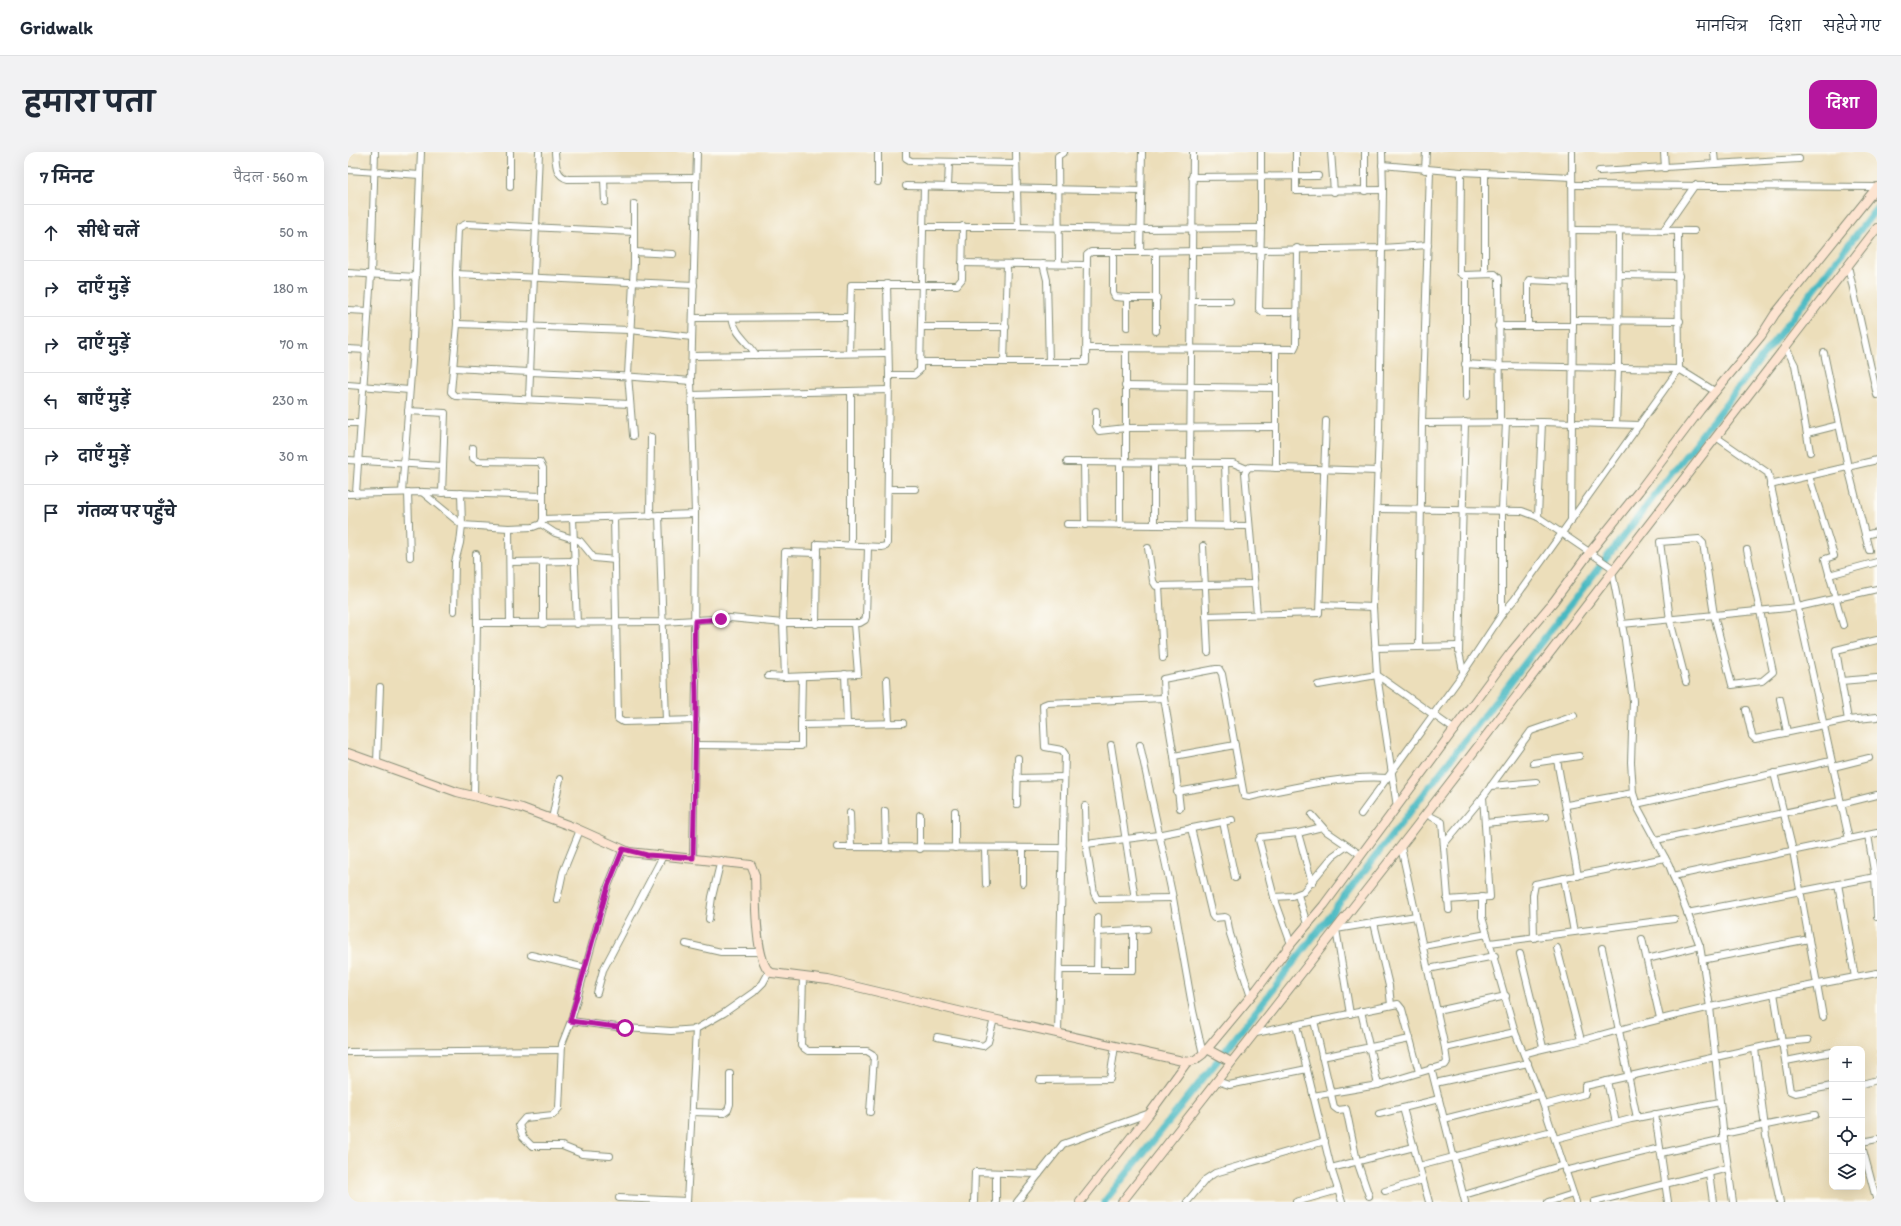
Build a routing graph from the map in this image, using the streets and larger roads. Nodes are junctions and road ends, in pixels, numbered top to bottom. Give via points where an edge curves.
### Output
1 (375, 152) edge
2 (421, 152) edge
3 (510, 152) edge
4 (539, 152) edge
5 (556, 152) edge
6 (697, 152) edge
7 (878, 152) edge
8 (906, 152) edge
9 (1016, 152) edge
10 (1064, 152) edge
11 (1142, 152) edge
12 (1193, 152) edge
13 (1261, 152) edge
14 (1296, 152) edge
15 (1331, 152) edge
16 (1365, 152) edge
17 (1382, 152) edge
18 (1426, 152) edge
19 (1572, 152) edge
20 (1664, 152) edge
21 (1714, 152) edge
22 (1799, 159) dead end
23 (949, 162) junction
24 (1016, 163) junction
25 (1715, 164) junction
26 (1382, 165) junction
27 (1665, 168) junction
28 (348, 170) edge
29 (1428, 170) junction
30 (1599, 171) dead end
31 (374, 172) junction
32 (1461, 172) junction
33 (1484, 172) junction
34 (420, 175) junction
35 (1318, 176) dead end
36 (1192, 177) junction
37 (1296, 177) junction
38 (1572, 177) junction
39 (696, 178) junction
40 (1262, 178) junction
41 (604, 179) junction
42 (878, 182) dead end
43 (1572, 185) junction
44 (1696, 185) junction
45 (906, 186) dead end
46 (924, 186) junction
47 (948, 186) junction
48 (510, 187) dead end
49 (1877, 187) edge
50 (1018, 188) junction
51 (1058, 190) junction
52 (1365, 190) junction
53 (1383, 190) junction
54 (1141, 191) junction
55 (1334, 192) junction
56 (605, 202) dead end
57 (634, 204) dead end
58 (963, 226) junction
59 (923, 227) junction
60 (1018, 227) junction
61 (1059, 227) junction
62 (536, 228) junction
63 (1192, 228) junction
64 (1262, 228) junction
65 (1140, 229) junction
66 (1877, 229) edge
67 (1573, 230) junction
68 (1619, 231) junction
69 (1663, 231) junction
70 (1694, 231) dead end
71 (634, 232) junction
72 (1678, 232) junction
73 (1428, 245) junction
74 (1297, 248) junction
75 (1382, 248) junction
76 (1260, 249) junction
77 (1192, 250) junction
78 (1156, 251) junction
79 (634, 252) junction
80 (1140, 252) junction
81 (1113, 253) junction
82 (673, 254) dead end
83 (962, 264) junction
84 (1007, 264) junction
85 (1043, 264) junction
86 (1059, 264) junction
87 (1086, 265) junction
88 (1848, 266) junction
89 (348, 274) edge
90 (456, 274) junction
91 (1485, 274) junction
92 (370, 275) junction
93 (1466, 275) junction
94 (1619, 275) junction
95 (1679, 276) junction
96 (416, 277) junction
97 (535, 278) junction
98 (1573, 282) junction
99 (632, 283) junction
100 (887, 284) junction
101 (923, 284) junction
102 (694, 285) junction
103 (1127, 298) junction
104 (1157, 298) junction
105 (1192, 301) junction
106 (1230, 301) dead end
107 (348, 310) edge
108 (368, 311) junction
109 (1295, 312) junction
110 (693, 318) junction
111 (732, 318) junction
112 (849, 318) junction
113 (1619, 320) junction
114 (1680, 320) junction
115 (1573, 323) junction
116 (457, 324) junction
117 (1498, 326) junction
118 (1528, 326) junction
119 (921, 327) junction
120 (1006, 327) junction
121 (1127, 327) dead end
122 (533, 328) junction
123 (630, 330) junction
124 (1156, 330) dead end
125 (692, 337) junction
126 (1785, 346) junction
127 (348, 348) edge
128 (1087, 348) junction
129 (1191, 348) junction
130 (1126, 349) junction
131 (1276, 349) junction
132 (366, 350) junction
133 (887, 353) junction
134 (1824, 353) dead end
135 (849, 354) junction
136 (756, 355) junction
137 (692, 356) junction
138 (920, 362) junction
139 (1004, 362) junction
140 (1049, 362) junction
141 (1465, 364) junction
142 (1498, 366) junction
143 (1572, 367) junction
144 (454, 368) junction
145 (1618, 368) junction
146 (1679, 369) junction
147 (531, 373) junction
148 (628, 375) junction
149 (889, 375) junction
150 (692, 381) junction
151 (348, 385) edge
152 (362, 386) junction
153 (1126, 386) junction
154 (1191, 386) junction
155 (1276, 388) junction
156 (409, 390) junction
157 (888, 390) junction
158 (851, 391) junction
159 (1716, 392) junction
160 (692, 395) junction
161 (1877, 395) edge
162 (1466, 397) dead end
163 (529, 399) junction
164 (630, 404) junction
165 (408, 411) junction
166 (1096, 411) dead end
167 (1326, 421) dead end
168 (1465, 422) junction
169 (1503, 422) junction
170 (1542, 422) junction
171 (348, 423) edge
172 (360, 423) junction
173 (1422, 423) junction
174 (1572, 423) junction
175 (1616, 424) junction
176 (1639, 424) junction
177 (1839, 425) junction
178 (1276, 427) junction
179 (1126, 428) junction
180 (1190, 428) junction
181 (1807, 433) junction
182 (633, 436) dead end
183 (1716, 436) junction
184 (651, 437) dead end
185 (473, 448) dead end
186 (1810, 452) dead end
187 (348, 460) edge
188 (1877, 460) edge
189 (358, 461) junction
190 (1067, 462) dead end
191 (1084, 462) junction
192 (1123, 462) junction
193 (404, 463) junction
194 (1154, 463) junction
195 (1190, 463) junction
196 (1225, 463) junction
197 (442, 466) junction
198 (1848, 467) junction
199 (1276, 468) junction
200 (1247, 469) junction
201 (1324, 469) junction
202 (1378, 471) junction
203 (1809, 476) junction
204 (1770, 485) junction
205 (888, 489) junction
206 (916, 489) dead end
207 (405, 492) junction
208 (422, 492) junction
209 (356, 493) junction
210 (442, 493) junction
211 (461, 493) junction
212 (348, 494) edge
213 (543, 496) junction
214 (1377, 509) junction
215 (1421, 509) junction
216 (1463, 509) junction
217 (1502, 510) junction
218 (695, 514) junction
219 (659, 515) junction
220 (650, 516) junction
221 (1538, 517) junction
222 (573, 518) junction
223 (614, 518) junction
224 (1571, 521) junction
225 (542, 522) junction
226 (1067, 524) dead end
227 (462, 525) junction
228 (1085, 525) junction
229 (1120, 525) junction
230 (1154, 525) junction
231 (1191, 525) junction
232 (1227, 525) junction
233 (1249, 526) junction
234 (509, 528) junction
235 (1562, 532) junction
236 (1877, 532) edge
237 (1865, 535) junction
238 (574, 539) junction
239 (851, 545) junction
240 (1203, 546) dead end
241 (868, 547) junction
242 (1148, 548) dead end
243 (1746, 550) dead end
244 (1868, 550) dead end
245 (1590, 552) junction
246 (817, 553) junction
247 (476, 554) dead end
248 (410, 557) dead end
249 (615, 560) junction
250 (543, 561) junction
251 (575, 561) junction
252 (510, 562) junction
253 (1877, 562) edge
254 (1613, 570) junction
255 (1829, 576) junction
256 (1254, 584) junction
257 (1159, 586) junction
258 (1205, 586) junction
259 (1877, 589) edge
260 (1834, 599) junction
261 (1320, 605) junction
262 (1373, 607) junction
263 (1798, 607) junction
264 (1759, 611) junction
265 (454, 612) dead end
266 (1257, 614) junction
267 (1502, 614) junction
268 (1206, 616) junction
269 (1714, 616) junction
270 (1670, 620) junction
271 (695, 621) junction
272 (617, 622) junction
273 (662, 622) junction
274 (477, 623) junction
275 (510, 623) junction
276 (783, 623) junction
277 (543, 624) junction
278 (576, 624) junction
279 (816, 624) junction
280 (854, 624) junction
281 (1622, 624) junction
282 (1843, 625) dead end
283 (1877, 640) edge
284 (1419, 646) junction
285 (1459, 646) junction
286 (1375, 648) junction
287 (1208, 652) dead end
288 (1163, 658) dead end
289 (1463, 671) junction
290 (845, 674) junction
291 (1377, 675) junction
292 (768, 676) dead end
293 (785, 677) junction
294 (802, 677) junction
295 (887, 678) dead end
296 (1877, 678) edge
297 (1841, 681) junction
298 (1686, 682) dead end
299 (1318, 684) dead end
300 (380, 687) dead end
301 (1164, 698) junction
302 (1780, 700) dead end
303 (1746, 710) dead end
304 (1433, 714) junction
305 (1574, 716) dead end
306 (1877, 717) edge
307 (696, 720) junction
308 (1848, 720) junction
309 (666, 721) junction
310 (889, 723) junction
311 (902, 723) dead end
312 (847, 724) junction
313 (801, 725) junction
314 (1823, 726) junction
315 (1455, 730) junction
316 (1788, 732) junction
317 (695, 745) junction
318 (1111, 745) dead end
319 (1140, 745) dead end
320 (1235, 745) junction
321 (348, 753) edge
322 (1174, 756) junction
323 (1579, 756) dead end
324 (1018, 758) dead end
325 (1869, 758) dead end
326 (1557, 760) junction
327 (377, 762) junction
328 (1533, 764) dead end
329 (1832, 764) junction
330 (1774, 773) junction
331 (1389, 775) junction
332 (1064, 777) junction
333 (1017, 778) junction
334 (560, 779) dead end
335 (1240, 781) junction
336 (1536, 782) dead end
337 (1490, 786) junction
338 (1177, 792) junction
339 (1633, 793) junction
340 (1877, 795) edge
341 (474, 796) junction
342 (1483, 797) junction
343 (1840, 802) junction
344 (1017, 804) dead end
345 (1636, 804) junction
346 (1567, 805) junction
347 (1085, 806) dead end
348 (1397, 807) junction
349 (1180, 808) dead end
350 (884, 811) dead end
351 (955, 811) dead end
352 (850, 812) dead end
353 (1784, 813) junction
354 (1361, 814) dead end
355 (1426, 814) junction
356 (920, 815) dead end
357 (1312, 816) dead end
358 (1546, 817) dead end
359 (552, 819) junction
360 (1232, 820) dead end
361 (1223, 822) junction
362 (1485, 823) junction
363 (1322, 827) junction
364 (1191, 828) junction
365 (580, 830) junction
366 (1877, 833) edge
367 (1298, 834) junction
368 (1158, 835) junction
369 (1868, 835) junction
370 (1849, 839) junction
371 (1126, 840) junction
372 (1656, 840) junction
373 (1086, 844) junction
374 (1444, 844) junction
375 (1347, 846) junction
376 (837, 847) dead end
377 (852, 847) junction
378 (1401, 847) junction
379 (886, 848) junction
380 (920, 848) junction
381 (955, 848) junction
382 (985, 848) junction
383 (1023, 848) junction
384 (1063, 848) junction
385 (623, 849) junction
386 (1793, 851) junction
387 (1361, 855) junction
388 (663, 856) junction
389 (693, 858) junction
390 (1665, 858) junction
391 (721, 860) junction
392 (1578, 876) junction
393 (1673, 876) junction
394 (1875, 877) junction
395 (1235, 878) dead end
396 (1564, 878) junction
397 (1312, 882) junction
398 (1023, 883) dead end
399 (986, 884) dead end
400 (1838, 884) junction
401 (1799, 892) junction
402 (1298, 895) junction
403 (1274, 897) junction
404 (1482, 897) junction
405 (1173, 898) junction
406 (1135, 899) junction
407 (556, 900) dead end
408 (1447, 900) junction
409 (1449, 910) dead end
410 (1687, 913) junction
411 (1416, 916) junction
412 (1098, 917) dead end
413 (1877, 917) edge
414 (709, 919) dead end
415 (1674, 919) dead end
416 (1374, 923) junction
417 (1308, 924) junction
418 (1147, 929) dead end
419 (1336, 929) junction
420 (1133, 930) junction
421 (1097, 932) junction
422 (1574, 932) junction
423 (1487, 934) junction
424 (1534, 938) junction
425 (1642, 939) dead end
426 (1809, 939) junction
427 (1490, 943) junction
428 (686, 944) dead end
429 (1291, 944) junction
430 (1423, 946) junction
431 (1700, 946) junction
432 (1557, 948) dead end
433 (1602, 948) dead end
434 (760, 952) junction
435 (1520, 954) dead end
436 (531, 955) dead end
437 (1494, 956) junction
438 (1647, 959) junction
439 (1702, 960) junction
440 (586, 968) junction
441 (1428, 969) junction
442 (1060, 970) junction
443 (1098, 970) junction
444 (769, 972) junction
445 (1877, 973) edge
446 (803, 977) junction
447 (1854, 977) junction
448 (1816, 984) junction
449 (597, 993) dead end
450 (1774, 994) junction
451 (1506, 996) junction
452 (1251, 997) junction
453 (1391, 1005) junction
454 (1710, 1007) junction
455 (1361, 1011) junction
456 (1437, 1011) junction
457 (1350, 1014) junction
458 (1823, 1017) dead end
459 (1660, 1018) junction
460 (994, 1019) junction
461 (570, 1021) junction
462 (1314, 1021) junction
463 (1296, 1025) junction
464 (696, 1029) junction
465 (1620, 1029) junction
466 (1515, 1032) junction
467 (1256, 1033) junction
468 (1058, 1034) junction
469 (937, 1036) dead end
470 (1410, 1039) junction
471 (1581, 1040) junction
472 (1808, 1040) dead end
473 (1783, 1042) junction
474 (1115, 1046) junction
475 (1369, 1047) junction
476 (1543, 1047) junction
477 (1445, 1048) junction
478 (1755, 1049) junction
479 (561, 1050) junction
480 (1208, 1051) junction
481 (348, 1052) edge
482 (1829, 1053) edge
483 (1524, 1054) junction
484 (1322, 1057) junction
485 (1716, 1058) junction
486 (1229, 1061) junction
487 (1786, 1061) junction
488 (1187, 1062) junction
489 (1528, 1063) junction
490 (1431, 1068) junction
491 (1307, 1070) junction
492 (1419, 1072) junction
493 (730, 1074) dead end
494 (1629, 1077) junction
495 (1040, 1080) dead end
496 (1877, 1080) edge
497 (1217, 1081) junction
498 (1607, 1081) junction
499 (1435, 1083) junction
500 (1865, 1083) edge
501 (1378, 1085) junction
502 (1829, 1086) edge
503 (1331, 1093) junction
504 (1540, 1095) junction
505 (1313, 1096) junction
506 (1439, 1099) junction
507 (1720, 1102) junction
508 (1544, 1105) junction
509 (1403, 1108) junction
510 (692, 1112) junction
511 (870, 1112) dead end
512 (1150, 1113) junction
513 (1379, 1114) dead end
514 (1655, 1114) junction
515 (1815, 1115) dead end
516 (1637, 1118) junction
517 (1444, 1119) junction
518 (1616, 1123) junction
519 (1765, 1127) junction
520 (1552, 1131) junction
521 (1724, 1137) junction
522 (1877, 1138) edge
523 (1555, 1139) junction
524 (1325, 1141) junction
525 (1865, 1141) edge
526 (1414, 1147) junction
527 (1661, 1151) junction
528 (1864, 1154) edge
529 (610, 1156) dead end
530 (1454, 1156) junction
531 (1357, 1161) junction
532 (1563, 1165) junction
533 (1419, 1166) junction
534 (1331, 1168) junction
535 (1728, 1168) junction
536 (1565, 1171) junction
537 (996, 1173) junction
538 (1039, 1174) junction
539 (1709, 1174) junction
540 (1423, 1180) junction
541 (1665, 1184) junction
542 (1338, 1190) junction
543 (1385, 1191) dead end
544 (1573, 1194) junction
545 (1464, 1195) junction
546 (1368, 1196) dead end
547 (619, 1198) dead end
548 (687, 1201) edge
549 (974, 1202) edge
550 (996, 1202) edge
551 (1017, 1202) edge
552 (1080, 1202) edge
553 (1122, 1202) edge
554 (1187, 1202) edge
555 (1296, 1202) edge
556 (1342, 1202) edge
557 (1429, 1202) edge
558 (1465, 1202) edge
559 (1548, 1202) edge
560 (1576, 1202) edge
561 (1594, 1202) edge
562 (1668, 1202) edge
563 (1713, 1202) edge
564 (1734, 1202) edge
565 (1780, 1202) edge
566 (1877, 1202) edge

1 - 31 street
2 - 34 street
3 - 48 street
4 - 62 street
5 - 41 street via 557,168 564,178
6 - 39 street
7 - 42 street
8 - 23 street via 906,158 911,161
9 - 24 street
10 - 51 street via 1058,156
11 - 54 street
12 - 36 street
13 - 40 street
14 - 37 street
15 - 55 street
16 - 52 street
17 - 26 street
18 - 29 street
19 - 38 street
20 - 27 street
21 - 25 street
22 - 25 street
23 - 24 street
23 - 47 street
24 - 50 street
25 - 27 street
26 - 29 street
26 - 53 street
27 - 30 street
28 - 31 street
29 - 32 street
29 - 73 street
31 - 34 street
31 - 92 street
32 - 33 street
32 - 93 street via 1460,273
33 - 38 street
33 - 91 street
34 - 96 street
35 - 37 street
36 - 40 street
36 - 63 street
37 - 40 street
37 - 55 street via 1296,191
38 - 43 street
39 - 41 street
39 - 102 street
40 - 64 street
41 - 56 street
43 - 44 street
43 - 67 street
44 - 49 street
44 - 69 street
45 - 46 street
46 - 47 street
46 - 59 street
47 - 50 street
49 - 159 street
50 - 51 street
50 - 60 street
51 - 54 street
51 - 61 street
52 - 53 street
52 - 55 street
53 - 75 street
54 - 65 street
57 - 71 street
58 - 59 street
58 - 60 street
58 - 83 street
59 - 101 street
60 - 61 street
61 - 65 street
61 - 86 street
62 - 71 street
62 - 90 street via 461,225 457,232
62 - 97 street
63 - 64 street
63 - 65 street
63 - 77 street
64 - 76 street
65 - 80 street
66 - 88 street
67 - 68 street
67 - 98 street
68 - 69 street
68 - 94 street
69 - 72 street
70 - 72 street
71 - 79 street
72 - 95 street
73 - 75 street
73 - 173 street
74 - 75 street
74 - 76 street
74 - 109 street
75 - 202 street
76 - 77 street
76 - 109 street via 1259,309 1263,312
77 - 78 street
77 - 105 street
78 - 80 street
78 - 104 street
79 - 82 street
79 - 99 street
80 - 81 street
81 - 87 street via 1088,253
81 - 103 street via 1114,295
83 - 84 street
83 - 101 street via 960,283
84 - 85 street
84 - 120 street
85 - 86 street
85 - 140 street via 1047,280
86 - 87 street
87 - 128 street
88 - 126 street
88 - 161 street
89 - 92 street
90 - 97 street
90 - 116 street
91 - 93 street
91 - 117 street via 1498,276
92 - 96 street
92 - 108 street
93 - 141 street
94 - 95 street
94 - 113 street
95 - 114 street
96 - 156 street
97 - 99 street
97 - 122 street
98 - 115 street
98 - 118 street via 1529,280
99 - 102 street
99 - 123 street
100 - 101 street
100 - 112 street via 850,284
100 - 133 street
101 - 119 street
102 - 110 street
103 - 104 street
103 - 121 street
104 - 124 street
105 - 106 street
105 - 129 street
107 - 108 street
108 - 132 street
109 - 131 street via 1295,347
110 - 111 street
110 - 125 street
111 - 112 street
111 - 136 street via 739,336 748,343
112 - 135 street
113 - 114 street
113 - 115 street
113 - 145 street
114 - 146 street
115 - 118 street
115 - 143 street
116 - 122 street
116 - 144 street
117 - 118 street
117 - 142 street
119 - 120 street
119 - 138 street
120 - 139 street
122 - 123 street
122 - 147 street
123 - 125 street
123 - 148 street
125 - 137 street
126 - 181 street via 1795,365
126 - 183 street
127 - 132 street
128 - 130 street
128 - 140 street via 1086,362
129 - 130 street
129 - 131 street
129 - 154 street
130 - 153 street
131 - 155 street
132 - 152 street
133 - 135 street
133 - 149 street
134 - 177 street
135 - 136 street
136 - 137 street
137 - 150 street
138 - 139 street
138 - 149 street via 920,370 914,375
139 - 140 street
141 - 142 street
141 - 162 street
142 - 143 street
142 - 169 street
143 - 145 street
143 - 174 street
144 - 147 street
144 - 163 street via 451,392 453,395
145 - 146 street
145 - 175 street
146 - 159 street
146 - 176 street
147 - 148 street
147 - 163 street
148 - 150 street
148 - 164 street
149 - 157 street
150 - 160 street
151 - 152 street
152 - 156 street
152 - 172 street
153 - 154 street
153 - 179 street
154 - 155 street
154 - 180 street
155 - 178 street
156 - 165 street
157 - 158 street
157 - 205 street
158 - 160 street
158 - 239 street
159 - 245 street
160 - 218 street
163 - 164 street
164 - 182 street
165 - 193 street
165 - 197 street via 445,413
166 - 179 street via 1096,426 1099,430
167 - 201 street
168 - 169 street
168 - 173 street
168 - 216 street
169 - 170 street
169 - 217 street
170 - 174 street
170 - 221 street
171 - 172 street
172 - 189 street
173 - 215 street
174 - 175 street
174 - 224 street
175 - 176 street
176 - 224 street
177 - 181 street
177 - 198 street
178 - 180 street
178 - 199 street
179 - 180 street
179 - 192 street
180 - 195 street
181 - 186 street
183 - 204 street via 1768,473
183 - 254 street
184 - 220 street
185 - 213 street via 474,458 478,461 540,462 543,468
187 - 189 street
188 - 198 street
189 - 193 street
189 - 209 street
190 - 191 street
191 - 192 street
191 - 228 street
192 - 194 street
192 - 229 street
193 - 197 street
193 - 207 street
194 - 195 street
194 - 230 street
195 - 196 street
195 - 231 street
196 - 200 street via 1238,464
196 - 232 street
197 - 210 street
198 - 203 street
198 - 237 street
199 - 200 street
199 - 201 street
200 - 233 street via 1245,473
201 - 202 street
201 - 261 street
202 - 214 street
203 - 204 street
203 - 255 street via 1834,556 1825,559
204 - 263 street
205 - 206 street
205 - 241 street via 887,545
207 - 208 street
207 - 209 street
207 - 248 street
208 - 210 street
208 - 227 street
209 - 212 street
210 - 211 street
211 - 213 street
211 - 227 street
213 - 225 street
214 - 215 street
214 - 262 street
215 - 216 street
215 - 284 street
216 - 217 street
216 - 285 street
217 - 221 street via 1522,511
217 - 267 street
218 - 219 street
218 - 271 street
219 - 220 street
219 - 273 street
220 - 223 street
221 - 235 street
222 - 223 street
222 - 225 street
222 - 238 street
223 - 249 street
224 - 235 street
225 - 234 street via 536,527
225 - 238 street via 555,534
226 - 228 street
227 - 234 street
227 - 265 street via 455,562
228 - 229 street
229 - 230 street
230 - 231 street
231 - 232 street
232 - 233 street
233 - 256 street
234 - 252 street
235 - 245 street
235 - 267 street
236 - 237 street
237 - 244 street
238 - 249 street via 583,544 594,558
238 - 251 street
239 - 241 street
239 - 246 street via 817,544
240 - 258 street
241 - 280 street via 866,617 863,622
242 - 257 street via 1154,581 1156,586
243 - 264 street
245 - 254 street
245 - 315 street via 1512,651
246 - 276 street via 785,552
246 - 279 street
247 - 274 street
249 - 272 street
250 - 251 street
250 - 252 street
250 - 277 street
251 - 278 street
252 - 275 street
253 - 255 street
254 - 281 street
254 - 355 street
255 - 260 street
256 - 258 street
256 - 266 street
257 - 258 street
257 - 288 street
258 - 268 street
259 - 260 street
260 - 263 street
260 - 282 street
261 - 262 street
261 - 266 street via 1319,613 1316,614
262 - 286 street
263 - 264 street
263 - 314 street
264 - 269 street
264 - 269 street via 1773,672 1762,681 1732,685
266 - 268 street
267 - 289 street
268 - 287 street
269 - 270 street
269 - 270 street via 1703,543 1699,539 1660,542
270 - 281 street
270 - 298 street
271 - 273 street
271 - 276 street via 730,618
271 - 307 street
272 - 273 street
272 - 278 street
272 - 309 street via 618,719 623,722
273 - 309 street
274 - 275 street
274 - 341 street
275 - 277 street
276 - 279 street
276 - 293 street
277 - 278 street
279 - 280 street
280 - 290 street via 858,674
281 - 339 street via 1633,701
283 - 297 street via 1836,650
284 - 285 street
284 - 286 street
285 - 289 street
286 - 291 street
289 - 304 street
290 - 294 street
290 - 312 street
291 - 299 street
291 - 304 street
291 - 331 street
292 - 293 street
293 - 294 street
294 - 313 street
295 - 310 street
296 - 297 street
297 - 308 street
300 - 327 street
301 - 320 street via 1164,678 1219,669
301 - 322 street
301 - 332 street via 1045,703 1042,707 1044,743 1047,748 1064,751
302 - 316 street
303 - 316 street via 1755,739
304 - 315 street
304 - 331 street
305 - 337 street via 1531,730
306 - 308 street
307 - 309 street
307 - 317 street
308 - 314 street
310 - 311 street
310 - 312 street
312 - 313 street
313 - 317 street via 801,746
314 - 316 street
314 - 329 street
315 - 348 street
317 - 389 street
318 - 371 street
319 - 368 street
320 - 322 street
320 - 335 street
321 - 327 street
322 - 338 street
323 - 326 street
324 - 333 street
325 - 329 street
326 - 328 street
326 - 346 street
327 - 341 street
329 - 330 street
329 - 343 street
330 - 345 street
330 - 353 street
331 - 335 street via 1302,786 1249,797 1242,794
331 - 348 street
331 - 354 street
332 - 333 street
332 - 384 street
333 - 344 street
334 - 359 street
335 - 338 street
336 - 337 street
337 - 342 street
338 - 349 street
339 - 345 street
339 - 346 street
340 - 343 street
341 - 359 street via 522,808
342 - 362 street
342 - 374 street
343 - 353 street
343 - 370 street
345 - 372 street
346 - 392 street
347 - 373 street
348 - 387 street
350 - 379 street
351 - 381 street
352 - 377 street
353 - 372 street
353 - 386 street
355 - 374 street via 1442,822
355 - 378 street
356 - 380 street
357 - 363 street
358 - 362 street
359 - 365 street
360 - 361 street
361 - 364 street
361 - 395 street
362 - 404 street via 1490,897
363 - 367 street
363 - 375 street
364 - 368 street
364 - 452 street via 1212,915 1214,918 1227,918
365 - 385 street
365 - 407 street via 563,872
366 - 369 street
367 - 397 street
367 - 403 street via 1262,837 1259,840
368 - 371 street
368 - 405 street
369 - 370 street
369 - 394 street
370 - 386 street
371 - 373 street
371 - 406 street
372 - 390 street
373 - 406 street via 1095,897 1100,900
374 - 408 street
375 - 387 street
375 - 397 street via 1333,856
376 - 377 street
377 - 379 street
378 - 411 street
378 - 419 street
379 - 380 street
380 - 381 street
381 - 382 street
382 - 383 street
382 - 399 street
383 - 384 street
383 - 398 street
384 - 442 street
385 - 388 street
385 - 440 street via 608,886
386 - 393 street
386 - 401 street
387 - 417 street
388 - 389 street
388 - 449 street via 603,970
389 - 391 street
390 - 392 street
390 - 393 street
391 - 414 street
391 - 434 street via 747,863 754,868
392 - 396 street
393 - 410 street
394 - 400 street
394 - 413 street
396 - 422 street
396 - 424 street via 1535,884
397 - 402 street
400 - 401 street
400 - 447 street
401 - 410 street
401 - 426 street
402 - 403 street
402 - 417 street
403 - 429 street
404 - 408 street
404 - 423 street via 1482,917
405 - 406 street
405 - 480 street via 1193,1011
408 - 409 street
410 - 431 street
411 - 416 street
411 - 430 street
412 - 421 street
415 - 422 street
416 - 419 street
416 - 453 street
417 - 429 street
418 - 420 street
419 - 457 street
419 - 467 street
420 - 421 street
420 - 443 street via 1133,970
421 - 443 street
422 - 424 street
423 - 427 street
423 - 430 street
424 - 427 street
425 - 438 street
426 - 439 street
426 - 448 street
427 - 437 street
428 - 434 street via 721,952
429 - 452 street
430 - 441 street
431 - 438 street
431 - 439 street
432 - 471 street
433 - 465 street
434 - 444 street via 763,964
435 - 476 street
436 - 440 street
437 - 441 street
437 - 451 street
438 - 459 street
439 - 454 street
440 - 461 street
441 - 456 street
442 - 443 street
442 - 468 street
444 - 446 street
444 - 464 street via 754,992
445 - 447 street
446 - 460 street via 828,980
446 - 511 street via 801,1046 808,1051 867,1051 872,1054 874,1058
447 - 448 street
448 - 450 street
448 - 458 street
450 - 454 street
450 - 473 street
451 - 456 street
451 - 466 street
452 - 480 street
453 - 455 street
453 - 470 street via 1398,1004 1402,1009
454 - 459 street
454 - 485 street
455 - 457 street
455 - 475 street
456 - 477 street
457 - 462 street
459 - 465 street
460 - 468 street
460 - 469 street via 988,1042 983,1046
461 - 464 street via 671,1031
461 - 479 street
462 - 463 street
462 - 484 street
463 - 467 street
463 - 491 street
464 - 510 street
465 - 471 street
465 - 494 street
466 - 477 street
466 - 483 street
467 - 486 street
468 - 474 street
470 - 475 street
470 - 492 street
471 - 476 street
472 - 473 street
473 - 478 street
473 - 487 street
474 - 488 street
474 - 495 street via 1110,1079
475 - 484 street
475 - 501 street
476 - 483 street
477 - 490 street via 1447,1064
478 - 485 street
478 - 519 street
479 - 481 street
479 - 529 street via 559,1108 553,1115 528,1116 522,1119 519,1125 523,1137 532,1146 562,1146 582,1154
480 - 486 street
480 - 488 street
482 - 487 street
483 - 489 street
484 - 503 street
485 - 494 street
485 - 507 street
486 - 497 street
487 - 502 street via 1792,1092
488 - 512 street
489 - 499 street
489 - 504 street
490 - 492 street
490 - 499 street
491 - 497 street via 1229,1085
491 - 505 street
492 - 501 street
493 - 510 street via 728,1110 724,1113
494 - 498 street
494 - 516 street
496 - 500 street
497 - 553 street
498 - 508 street via 1585,1086 1585,1094
498 - 518 street
499 - 506 street
501 - 503 street
503 - 505 street
503 - 531 street via 1335,1109 1346,1109
504 - 508 street
504 - 517 street
505 - 524 street
506 - 509 street
506 - 517 street
507 - 514 street
507 - 521 street
508 - 520 street
509 - 513 street
509 - 526 street
510 - 548 street
512 - 538 street via 1063,1144
512 - 552 street
514 - 516 street
514 - 527 street
515 - 519 street
516 - 518 street
517 - 530 street
518 - 523 street
519 - 521 street
519 - 565 street
520 - 523 street
520 - 530 street
521 - 527 street
521 - 535 street
522 - 525 street
523 - 532 street
524 - 534 street
524 - 554 street via 1215,1173 1206,1179
526 - 531 street
526 - 533 street
527 - 536 street
527 - 541 street
528 - 566 street
530 - 533 street
530 - 545 street
531 - 534 street
531 - 546 street
532 - 536 street
532 - 545 street
533 - 540 street
534 - 542 street
535 - 539 street
535 - 564 street
536 - 544 street
537 - 538 street
537 - 549 street via 975,1172
537 - 550 street
538 - 551 street
539 - 541 street
539 - 563 street
540 - 543 street
540 - 557 street
541 - 561 street
541 - 562 street
542 - 555 street
542 - 556 street
544 - 559 street
544 - 560 street
545 - 558 street
547 - 548 street

